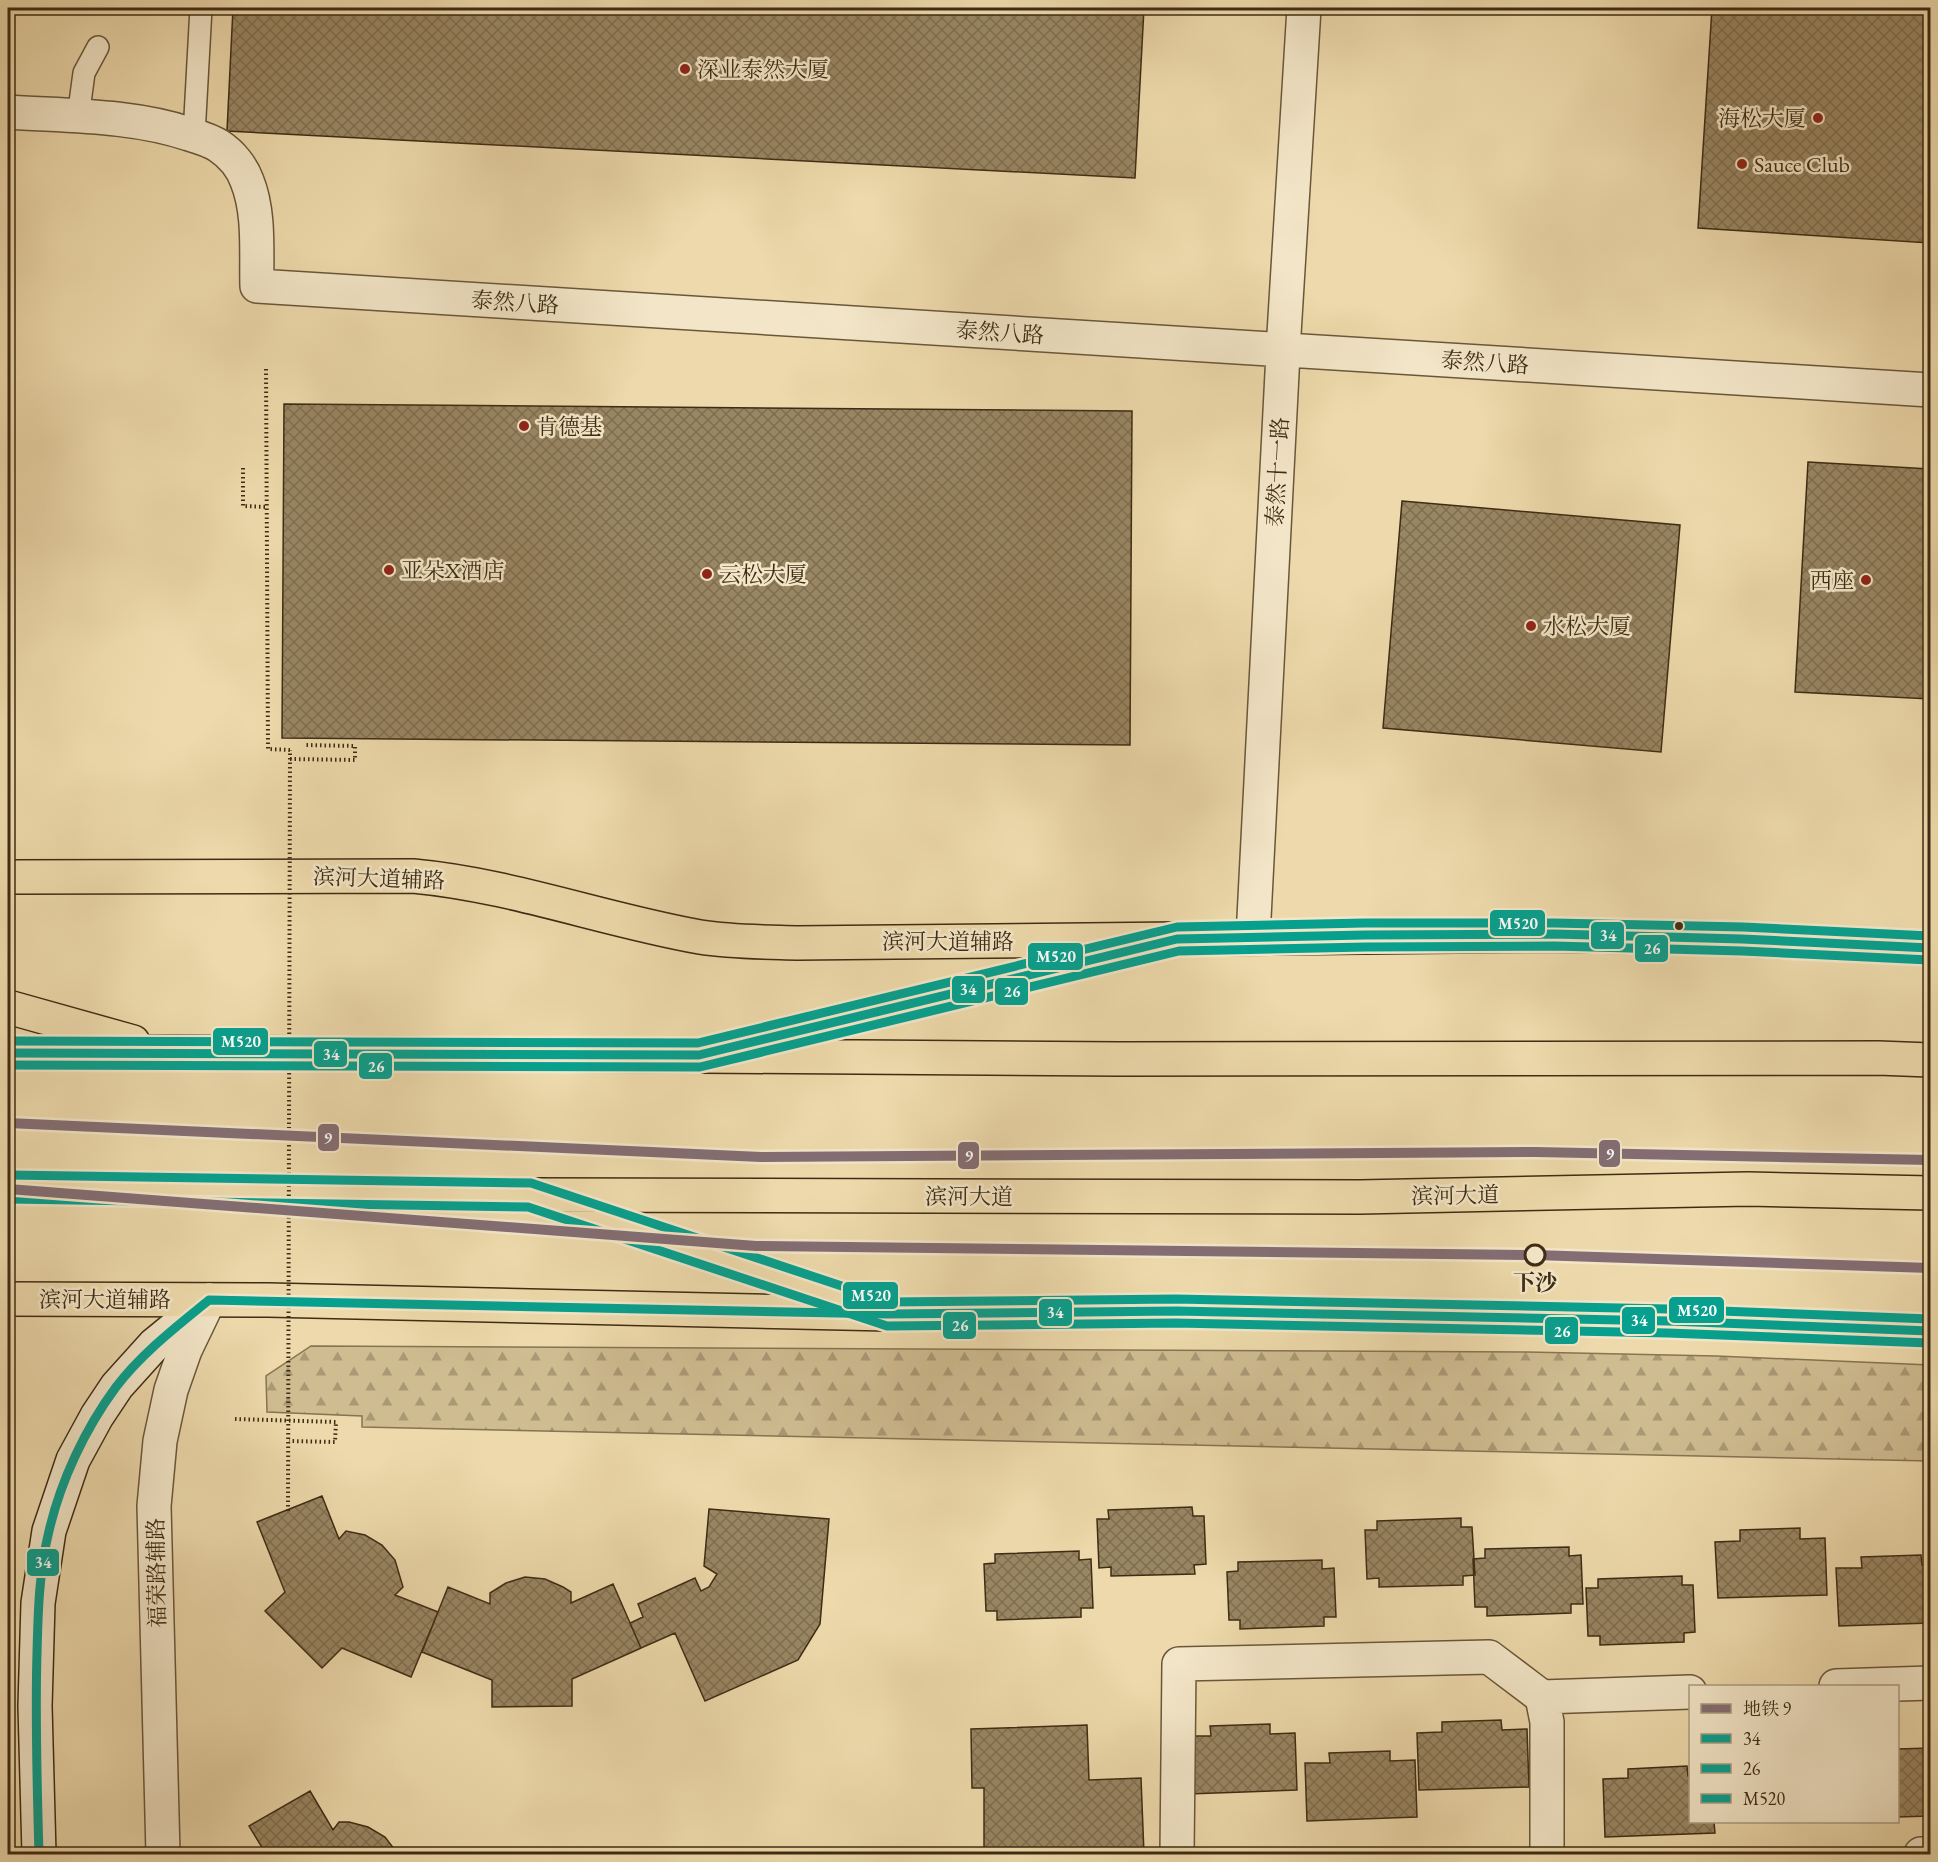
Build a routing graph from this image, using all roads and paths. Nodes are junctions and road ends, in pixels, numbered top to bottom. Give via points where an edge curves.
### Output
1 (201, 8) edge
2 (1304, 8) edge
3 (98, 46) dead end
4 (8, 112) edge
5 (78, 117) junction
6 (8, 129) edge
7 (190, 134) junction
8 (1283, 350) junction
9 (266, 369) dead end
10 (1930, 390) edge
11 (243, 468) dead end
12 (267, 507) junction
13 (306, 745) dead end
14 (290, 759) junction
15 (8, 877) edge
16 (1253, 937) junction
17 (1177, 939) junction
18 (1930, 948) edge
19 (8, 1007) edge
20 (169, 1052) junction
21 (8, 1053) edge
22 (699, 1055) junction
23 (1930, 1060) edge
24 (8, 1187) edge
25 (1930, 1193) edge
26 (530, 1195) junction
27 (8, 1299) edge
28 (209, 1300) junction
29 (888, 1314) junction
30 (1930, 1331) edge
31 (235, 1419) dead end
32 (289, 1441) junction
33 (288, 1511) dead end
34 (1930, 1683) edge
35 (1867, 1685) edge
36 (1689, 1692) edge
37 (1542, 1697) junction
38 (39, 1854) edge
39 (162, 1854) edge
40 (1177, 1854) edge
41 (1547, 1854) edge
42 (1921, 1854) edge
43 (1927, 1854) edge

1 - 7 lane
2 - 8 street, 泰然十一路
3 - 5 lane via 84,73
4 - 5 street, 泰然八路
5 - 7 street, 泰然八路 via 154,123
6 - 7 street via 153,138
7 - 8 street, 泰然八路 via 229,154 247,179 254,211 257,286
8 - 10 street, 泰然八路
8 - 16 street, 泰然十一路
9 - 12 path
11 - 12 path via 243,506
12 - 14 path via 268,749 290,750
13 - 14 path via 355,746 355,760
14 - 32 path, bridge
15 - 17 main road, 滨河大道辅路 via 449,879 701,937 743,941
16 - 17 main road, 滨河大道辅路
16 - 18 main road, 滨河大道辅路 via 1712,938
17 - 22 main road
19 - 20 main road
20 - 21 main road
20 - 22 main road
22 - 23 main road
24 - 26 main road, 滨河大道
25 - 26 main road, 滨河大道 via 1748,1189 1360,1197
26 - 29 main road
27 - 28 main road, 滨河大道辅路
28 - 29 main road, 滨河大道辅路
28 - 38 street via 154,1345 117,1386 73,1460 49,1530 38,1603
28 - 39 street, 福荣路辅路 via 171,1390 156,1485
29 - 30 main road, 滨河大道辅路 via 1176,1311
31 - 32 path via 336,1422 335,1442
32 - 33 path, bridge
34 - 35 street
36 - 37 street
37 - 40 street via 1489,1657 1179,1664
37 - 41 street via 1547,1722
42 - 43 street

